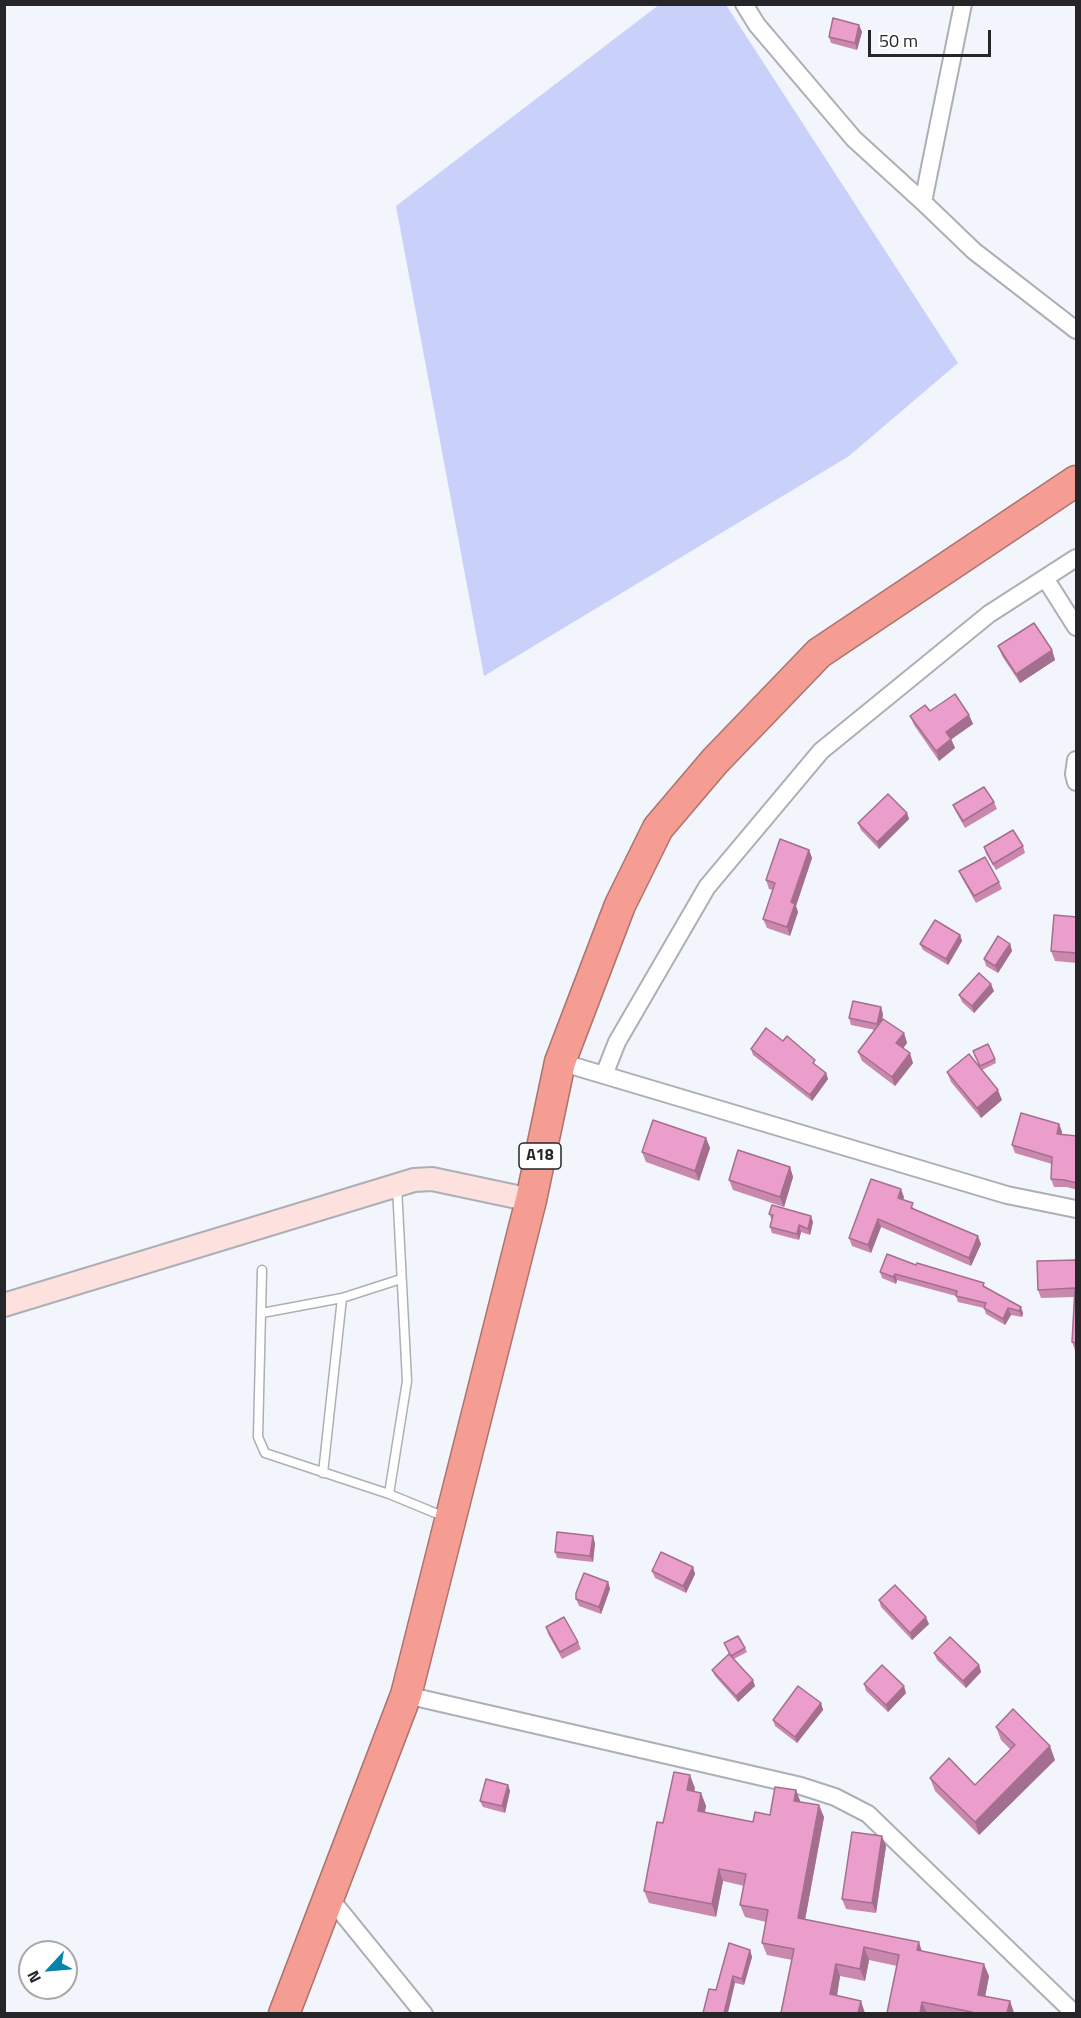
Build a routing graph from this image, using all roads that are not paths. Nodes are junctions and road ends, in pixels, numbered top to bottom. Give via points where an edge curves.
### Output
1 (744, 4) edge
2 (963, 4) edge
3 (923, 202) junction
4 (1077, 330) edge
5 (1077, 482) edge
6 (1077, 558) edge
7 (1045, 578) junction
8 (1077, 627) edge
9 (1077, 760) edge
10 (1077, 782) edge
11 (560, 1062) junction
12 (604, 1075) junction
13 (397, 1185) junction
14 (531, 1200) junction
15 (1077, 1209) edge
16 (262, 1270) dead end
17 (401, 1280) junction
18 (342, 1298) junction
19 (4, 1305) edge
20 (262, 1313) junction
21 (323, 1473) junction
22 (390, 1494) junction
23 (451, 1520) junction
24 (406, 1695) junction
25 (329, 1897) junction
26 (284, 2013) edge
27 (424, 2013) edge
28 (1075, 2013) edge

1 - 3 street via 854,139
2 - 3 street
3 - 4 street via 974,251
5 - 11 highway, A18 via 819,653 715,761 658,828 620,905
6 - 7 street
7 - 8 street
7 - 12 street via 989,614 821,751 707,887 617,1042
9 - 10 street
11 - 12 street
11 - 14 highway, A18
12 - 15 street via 1007,1195
13 - 14 street via 432,1179
13 - 17 lane
13 - 19 street
14 - 23 highway, A18
16 - 20 lane
17 - 18 lane
17 - 22 lane via 407,1381
18 - 20 lane
18 - 21 lane
20 - 21 lane via 258,1437 265,1453
21 - 22 lane
22 - 23 lane
23 - 24 highway, A18
24 - 25 highway, A18
24 - 28 street via 835,1797 868,1814
25 - 26 highway, A18
25 - 27 street

